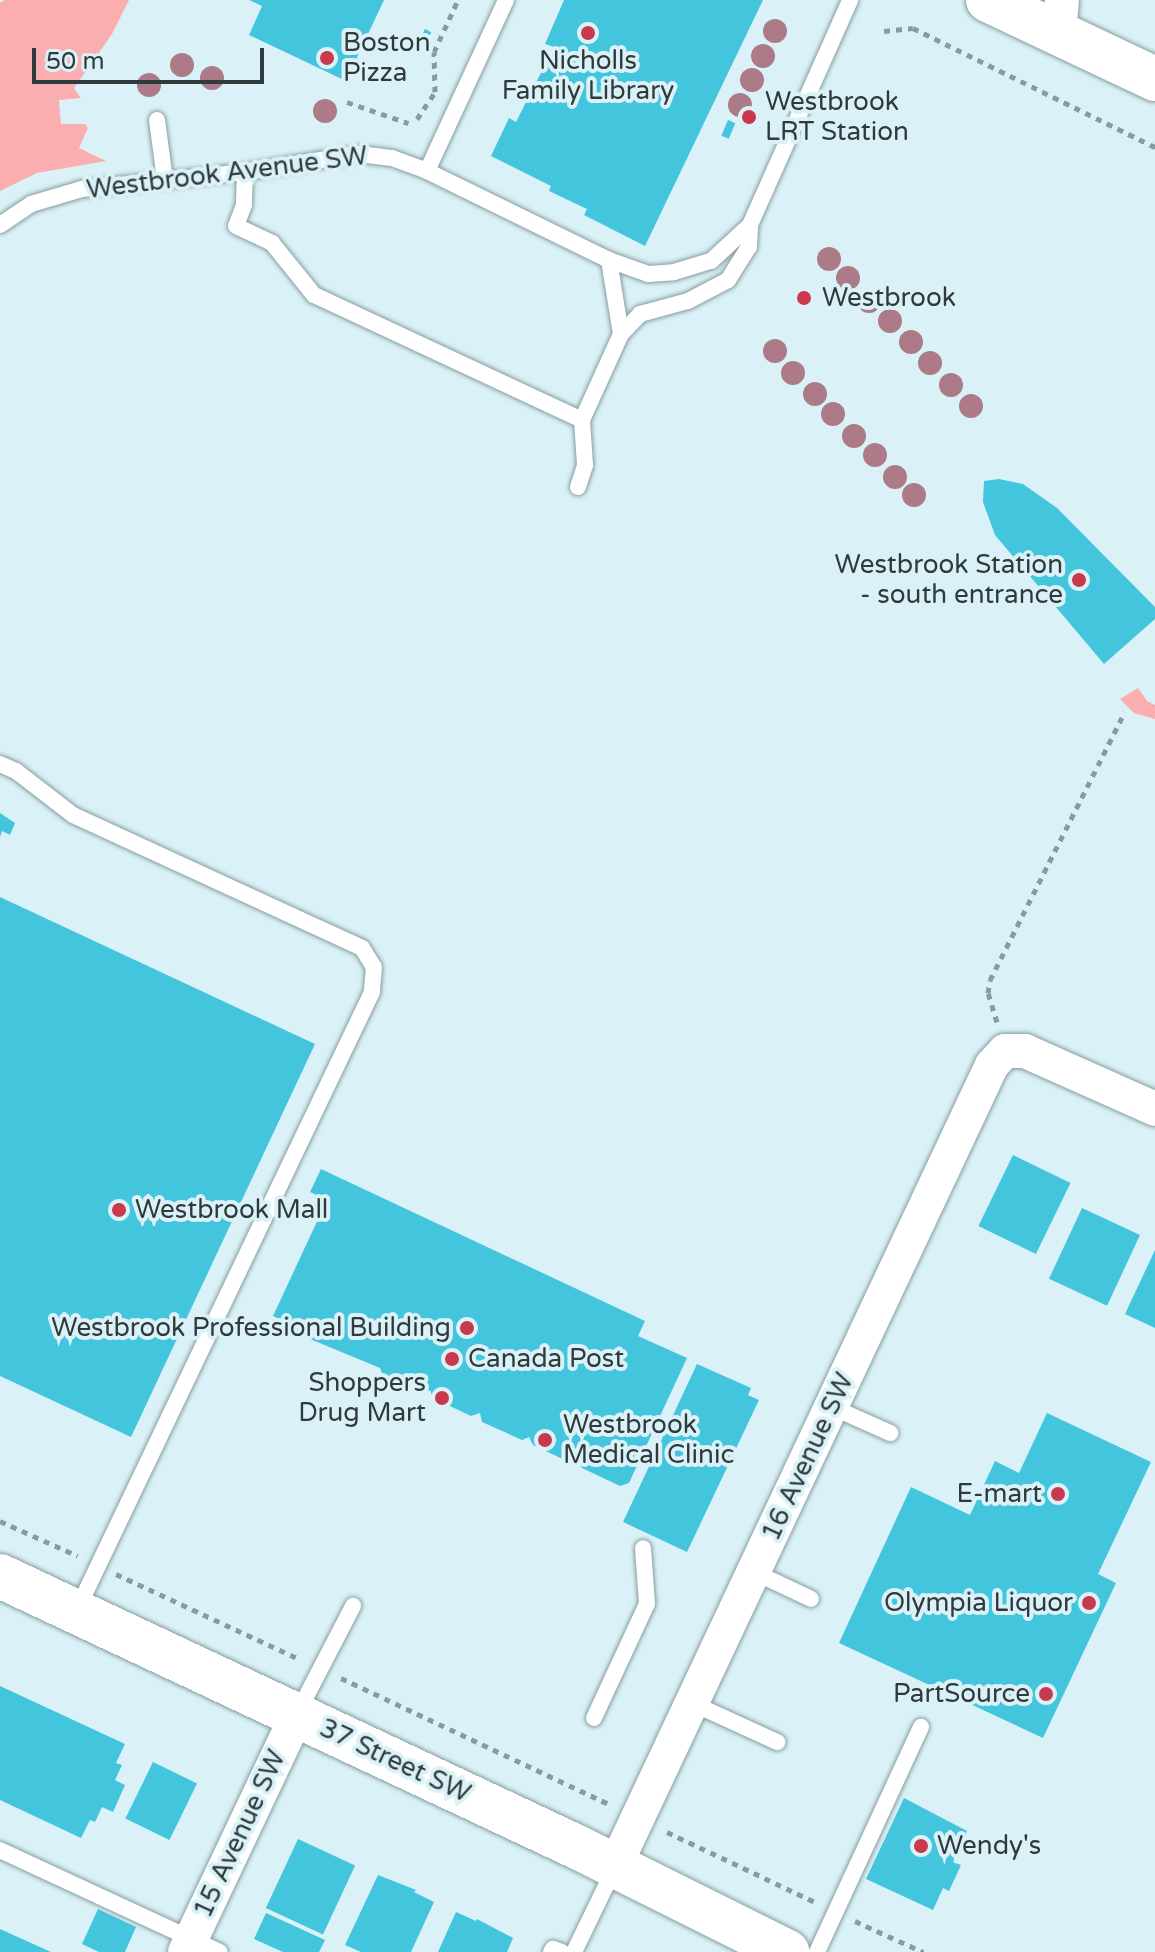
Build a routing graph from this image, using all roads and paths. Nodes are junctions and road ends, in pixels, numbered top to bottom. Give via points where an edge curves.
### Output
1 (458, 0) edge
2 (506, 0) edge
3 (850, 0) edge
4 (995, 1) edge
5 (1061, 17) edge
6 (884, 31) dead end
7 (1155, 79) edge
8 (347, 102) dead end
9 (417, 119) dead end
10 (157, 120) dead end
11 (408, 123) dead end
12 (1155, 147) edge
13 (427, 171) junction
14 (245, 172) junction
15 (165, 180) junction
16 (0, 225) edge
17 (750, 225) junction
18 (609, 260) junction
19 (621, 334) junction
20 (582, 420) junction
21 (578, 487) dead end
22 (1125, 712) dead end
23 (0, 764) edge
24 (1005, 1051) junction
25 (1155, 1109) edge
26 (832, 1407) junction
27 (890, 1433) dead end
28 (0, 1521) edge
29 (643, 1548) dead end
30 (98, 1565) junction
31 (754, 1572) junction
32 (0, 1576) edge
33 (811, 1599) dead end
34 (353, 1606) dead end
35 (76, 1612) junction
36 (321, 1669) junction
37 (692, 1703) junction
38 (297, 1715) junction
39 (594, 1718) dead end
40 (921, 1727) dead end
41 (777, 1742) dead end
42 (637, 1818) junction
43 (0, 1850) edge
44 (615, 1866) junction
45 (835, 1912) junction
46 (198, 1948) edge
47 (551, 1952) edge
48 (562, 1952) edge
49 (574, 1952) edge
50 (788, 1952) edge
51 (817, 1952) edge
52 (923, 1952) edge

1 - 9 path via 434,52 435,92
2 - 13 lane
3 - 17 lane, Westbrook Avenue SW
4 - 5 main road
5 - 7 main road
6 - 12 path via 913,28
8 - 11 path
10 - 15 lane
13 - 14 lane, Westbrook Avenue SW via 392,158 359,154
13 - 18 lane, Westbrook Avenue SW
14 - 15 lane, Westbrook Avenue SW
14 - 20 lane via 244,205 236,226 272,243 314,295
15 - 16 lane, Westbrook Avenue SW via 65,193 31,204
17 - 18 lane, Westbrook Avenue SW via 711,261 674,272 648,274
17 - 19 lane via 749,247 728,280 688,301 640,314
18 - 19 lane
19 - 20 lane
20 - 21 lane via 585,465
22 - 24 path via 990,980 988,993
23 - 30 lane via 73,815 362,948 374,967 366,1005
24 - 25 street via 1046,1058
24 - 26 street, 16 Avenue SW via 978,1091
26 - 27 lane
26 - 31 street, 16 Avenue SW
28 - 30 path
29 - 39 lane via 647,1604
30 - 35 lane
30 - 36 path
31 - 33 lane
31 - 37 street, 16 Avenue SW
32 - 35 main road, 37 Street SW
34 - 36 lane
35 - 38 main road, 37 Street SW
36 - 38 lane
36 - 42 path
37 - 41 lane
37 - 42 street, 16 Avenue SW
38 - 44 main road, 37 Street SW
38 - 46 street, 15 Avenue SW
40 - 45 lane
42 - 44 street, 16 Avenue SW
42 - 45 path
43 - 46 lane
44 - 49 lane
44 - 50 main road, 37 Street SW via 735,1933
45 - 51 lane
45 - 52 path
47 - 48 lane

